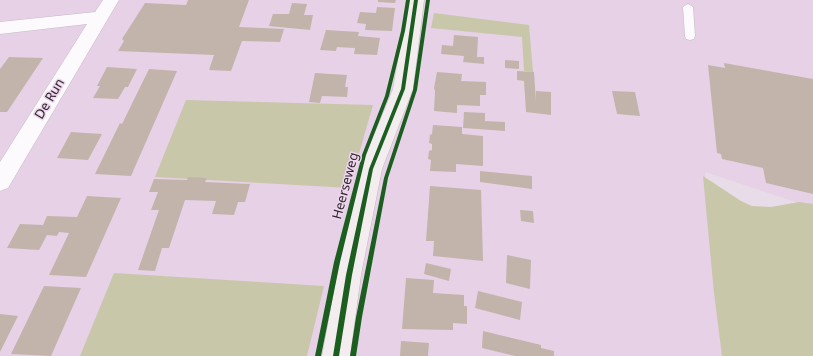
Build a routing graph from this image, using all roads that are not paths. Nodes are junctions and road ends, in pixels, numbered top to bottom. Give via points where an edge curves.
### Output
1 (111, 0) edge
2 (416, 0) edge
3 (688, 6) dead end
4 (99, 17) junction
5 (0, 28) edge
6 (690, 36) dead end
7 (0, 181) edge
8 (336, 356) edge

1 - 4 street, De Run
2 - 8 street, Heerseweg via 402,90 371,169 349,275
3 - 6 lane
4 - 5 street
4 - 7 street, De Run

